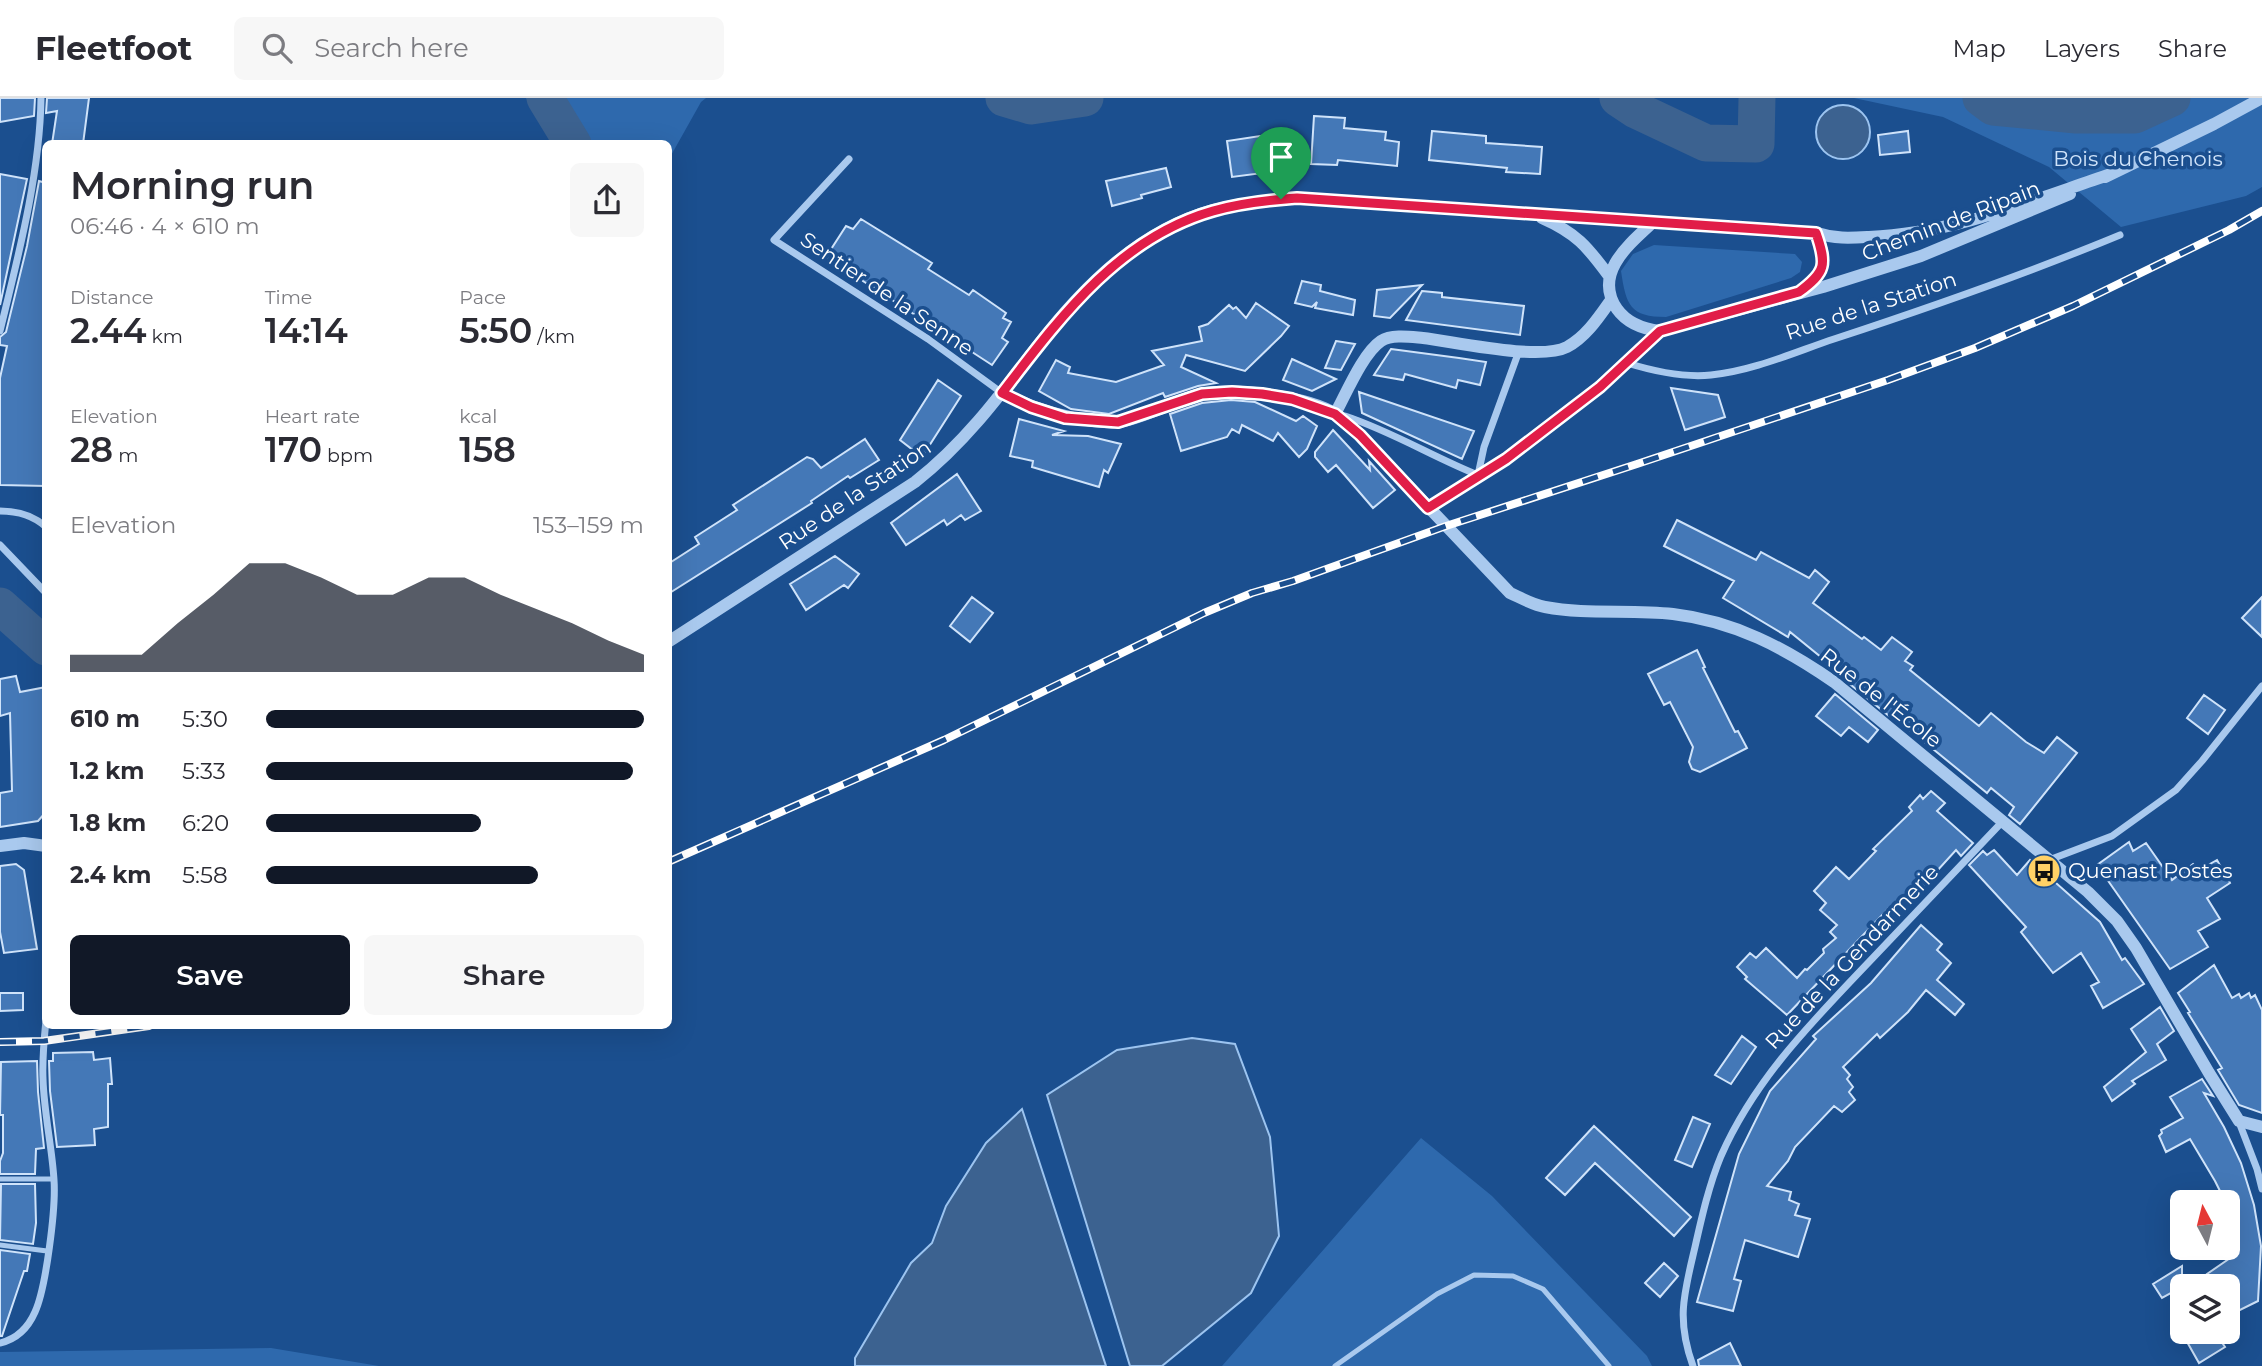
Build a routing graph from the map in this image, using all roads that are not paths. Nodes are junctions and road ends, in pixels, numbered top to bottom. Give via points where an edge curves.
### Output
1 (41, 98) edge
2 (2262, 98) edge
3 (849, 159) dead end
4 (2111, 174) junction
5 (1535, 214) junction
6 (1652, 223) junction
7 (1816, 233) junction
8 (2120, 234) dead end
9 (1609, 276) junction
10 (1799, 292) junction
11 (1611, 300) junction
12 (0, 331) edge
13 (1660, 331) junction
14 (1519, 351) junction
15 (1627, 363) junction
16 (1002, 393) junction
17 (1335, 414) junction
18 (1478, 475) junction
19 (1428, 508) junction
20 (0, 511) edge
21 (42, 523) edge
22 (0, 545) edge
23 (42, 589) edge
24 (672, 639) edge
25 (2262, 687) edge
26 (2003, 821) junction
27 (42, 845) edge
28 (0, 846) edge
29 (2049, 860) junction
30 (46, 1029) edge
31 (2239, 1121) junction
32 (2262, 1127) edge
33 (0, 1179) edge
34 (54, 1179) junction
35 (2262, 1189) edge
36 (0, 1245) edge
37 (47, 1251) junction
38 (0, 1343) edge
39 (1335, 1366) edge
40 (1609, 1366) edge
41 (1693, 1366) edge

1 - 12 street via 32,186
2 - 4 street, Chemin de Ripain
3 - 16 street, Sentier de la Senne via 774,240 928,339
4 - 7 street, Chemin de Ripain via 1924,232 1833,239
4 - 10 street, Chemin de Ripain via 1921,256
5 - 6 street, Chemin de Ripain
5 - 9 street, Chemin de Ripain via 1583,242
5 - 16 street, Chemin de Ripain via 1297,198 1212,211 1162,233 1111,267 1082,293
6 - 7 street, Chemin de Ripain
6 - 9 street via 1625,247
7 - 10 street via 1824,265 1817,279
8 - 15 street, Rue de la Station via 1946,303 1748,367 1683,375
9 - 11 street
10 - 13 street, Chemin de Ripain
11 - 13 street via 1633,324
11 - 14 street via 1585,334 1568,346 1546,353
13 - 15 street
14 - 17 street via 1409,336 1385,339 1374,346
14 - 18 street
15 - 18 street via 1506,459
16 - 17 street via 1065,418 1098,421 1118,422 1202,394 1232,392 1292,399
16 - 24 street, Rue de la Station via 942,461 915,482
17 - 18 street via 1370,424
17 - 19 street, Rue de l'École
18 - 19 street
19 - 26 street, Rue de l'École via 1510,593 1542,607 1672,614 1710,621 1797,656
20 - 21 street
22 - 23 street
25 - 29 street via 2176,790 2112,836
26 - 29 street, Rue de l'École
26 - 41 street, Rue de la Gendarmerie via 1805,1028 1747,1106 1721,1156 1705,1203 1682,1301 1685,1344
27 - 28 street
29 - 31 street, Rue de l'École via 2107,911 2136,948
30 - 34 street via 43,1078
31 - 32 street
31 - 35 street, Rue de l'École
33 - 34 lane
34 - 37 street
36 - 37 lane
37 - 38 street via 35,1311 14,1339
39 - 40 lane via 1437,1294 1474,1275 1513,1276 1543,1289

